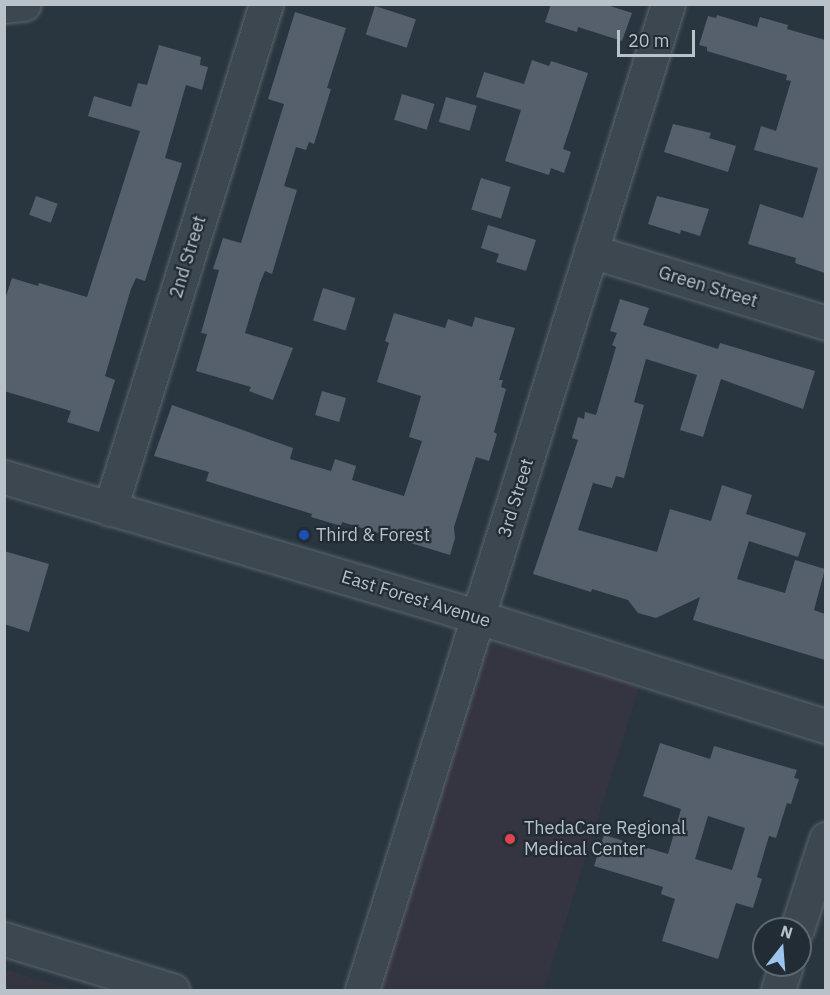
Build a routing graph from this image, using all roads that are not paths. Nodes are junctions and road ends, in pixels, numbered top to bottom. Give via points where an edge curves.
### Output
1 (24, 4) edge
2 (266, 4) edge
3 (668, 4) edge
4 (4, 6) edge
5 (591, 251) junction
6 (825, 323) edge
7 (4, 477) edge
8 (110, 509) junction
9 (478, 617) junction
10 (825, 726) edge
11 (825, 839) edge
12 (802, 917) edge
13 (4, 939) edge
14 (172, 990) edge
15 (362, 990) edge

1 - 4 street
2 - 8 street, 2nd Street
3 - 5 street, 3rd Street
5 - 6 street, Green Street
5 - 9 street, 3rd Street
7 - 8 street, East Forest Avenue
8 - 9 street, East Forest Avenue
9 - 10 street, East Forest Avenue
9 - 15 street, 3rd Street
11 - 12 street
13 - 14 street

